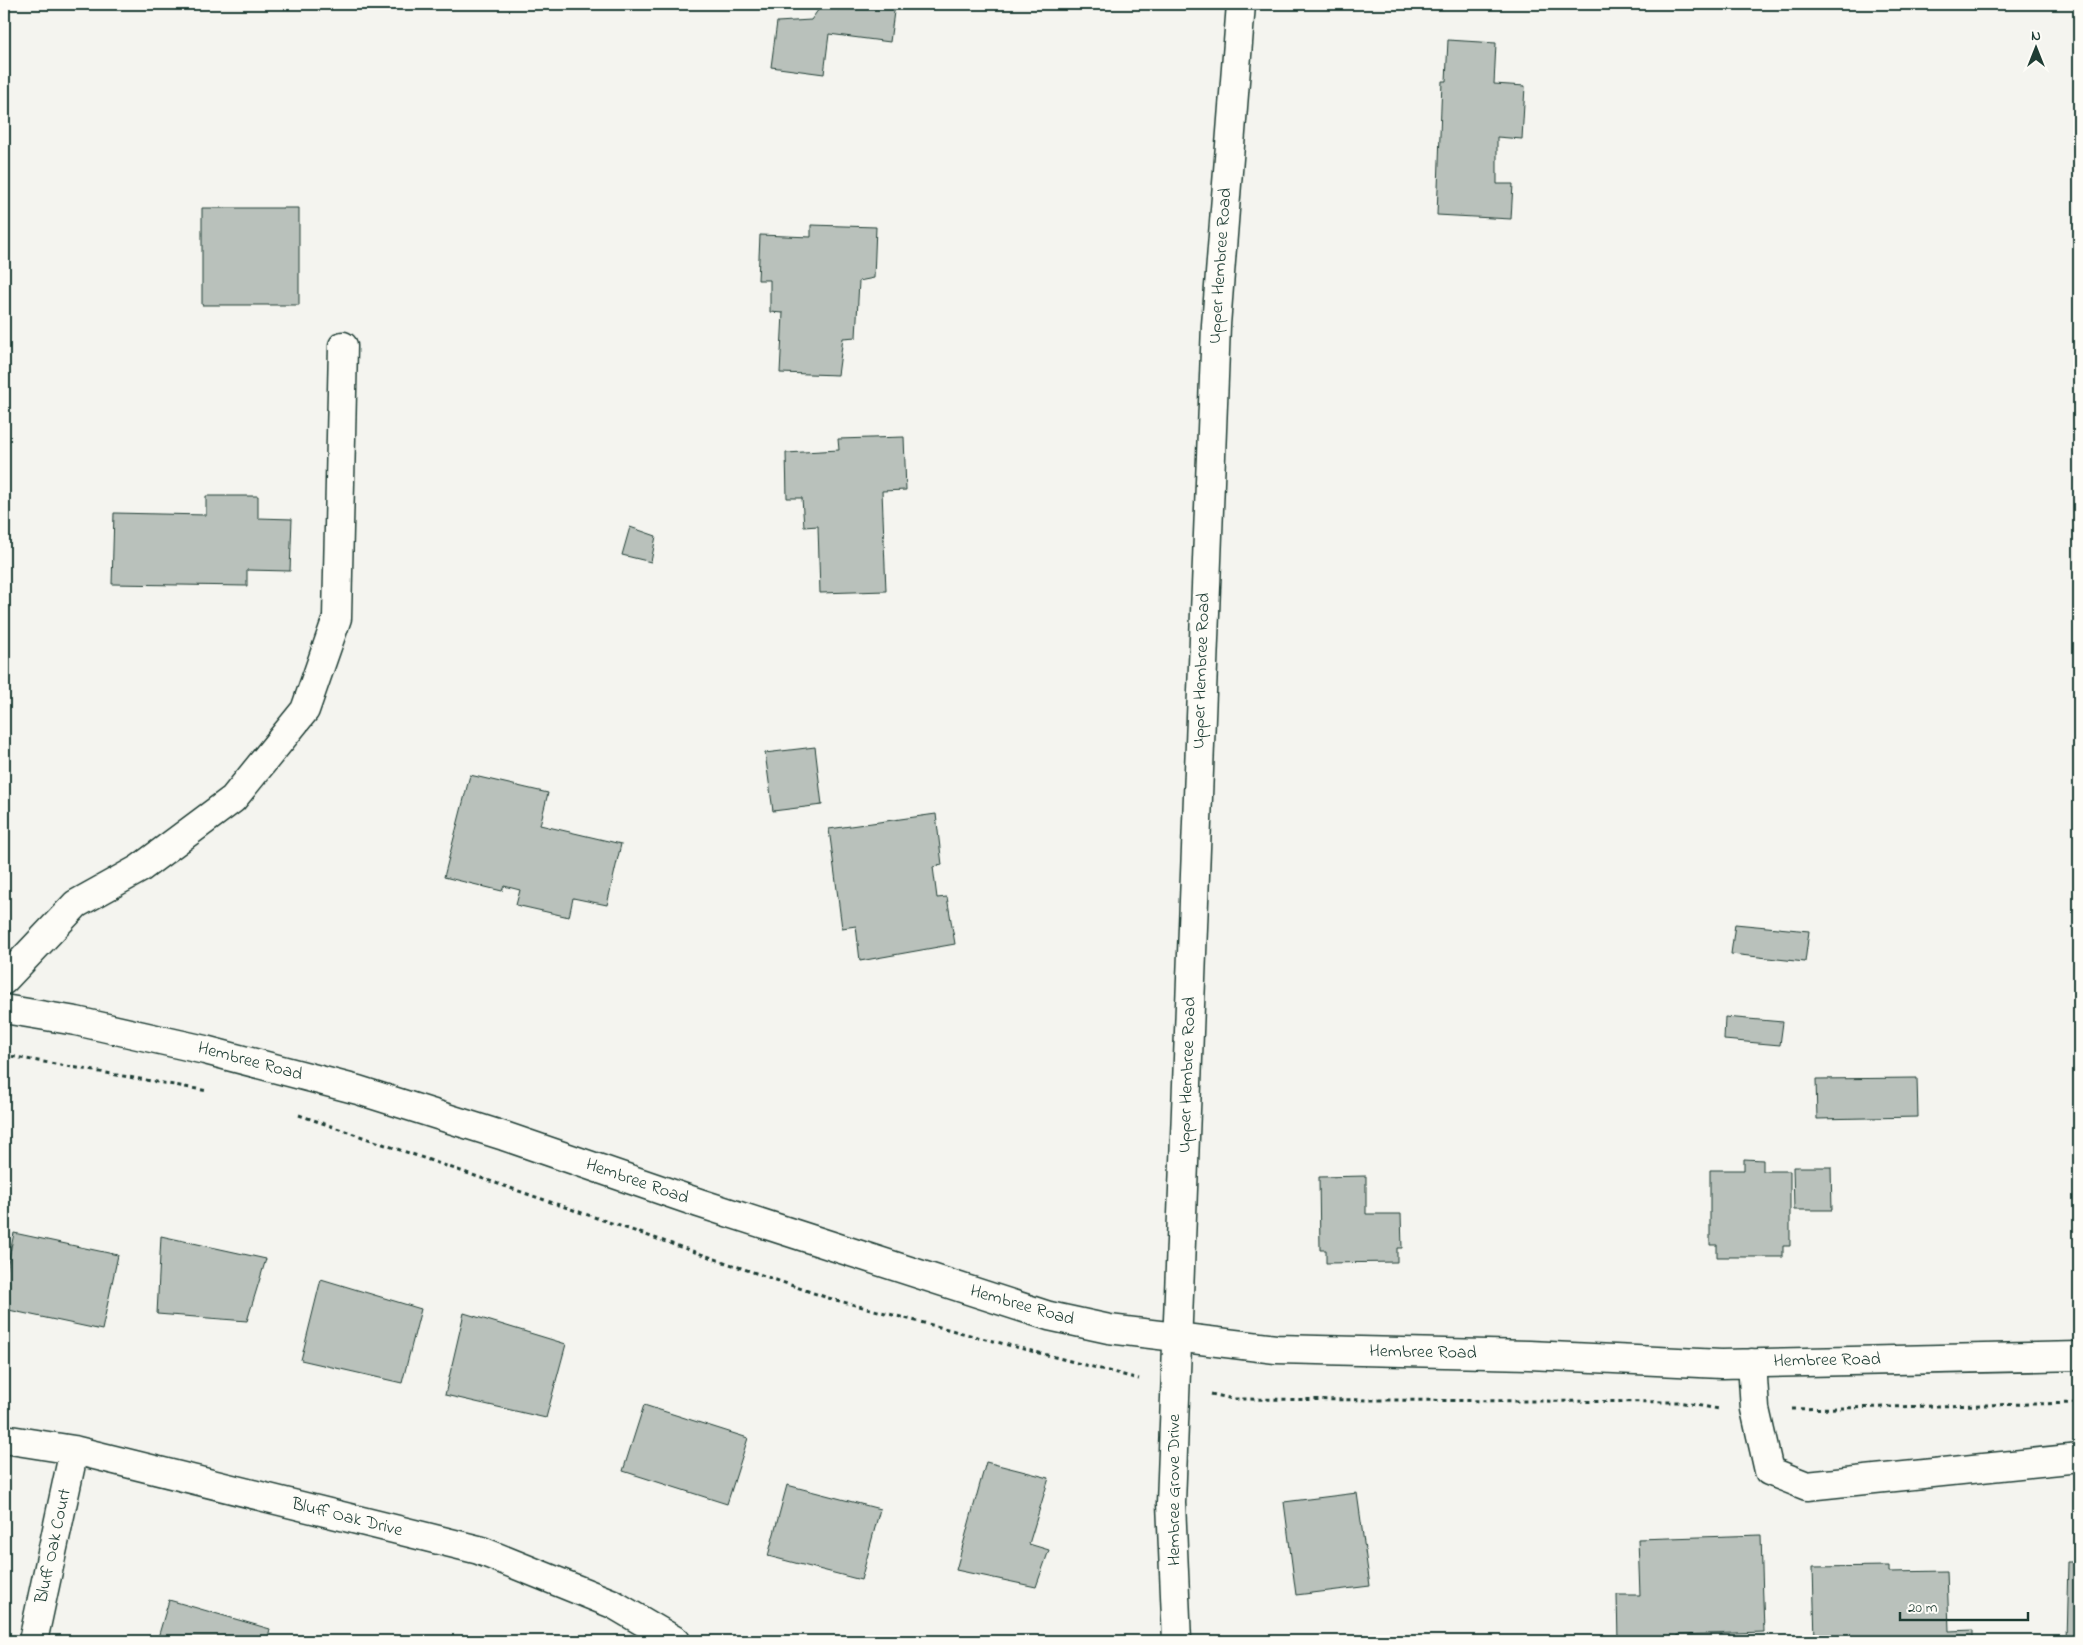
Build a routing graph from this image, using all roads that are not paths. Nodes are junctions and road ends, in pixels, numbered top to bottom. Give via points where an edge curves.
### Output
1 (1241, 4) edge
2 (343, 346) dead end
3 (4, 980) edge
4 (4, 1009) edge
5 (1179, 1338) junction
6 (2079, 1356) edge
7 (1752, 1363) junction
8 (4, 1439) edge
9 (74, 1450) junction
10 (2079, 1458) edge
11 (33, 1641) edge
12 (676, 1641) edge
13 (1177, 1641) edge

1 - 5 street, Upper Hembree Road via 1216,325
2 - 3 street via 337,618 305,710 233,799 139,869 76,904
4 - 5 street, Hembree Road via 76,1021 205,1050 358,1090 1048,1316 1110,1329
5 - 7 street, Hembree Road via 1276,1349
5 - 13 street, Hembree Grove Drive via 1171,1503
6 - 7 street, Hembree Road
7 - 10 street via 1755,1410 1769,1471 1807,1486
8 - 9 street, Bluff Oak Drive
9 - 11 street, Bluff Oak Court
9 - 12 street, Bluff Oak Drive via 480,1550 613,1604

